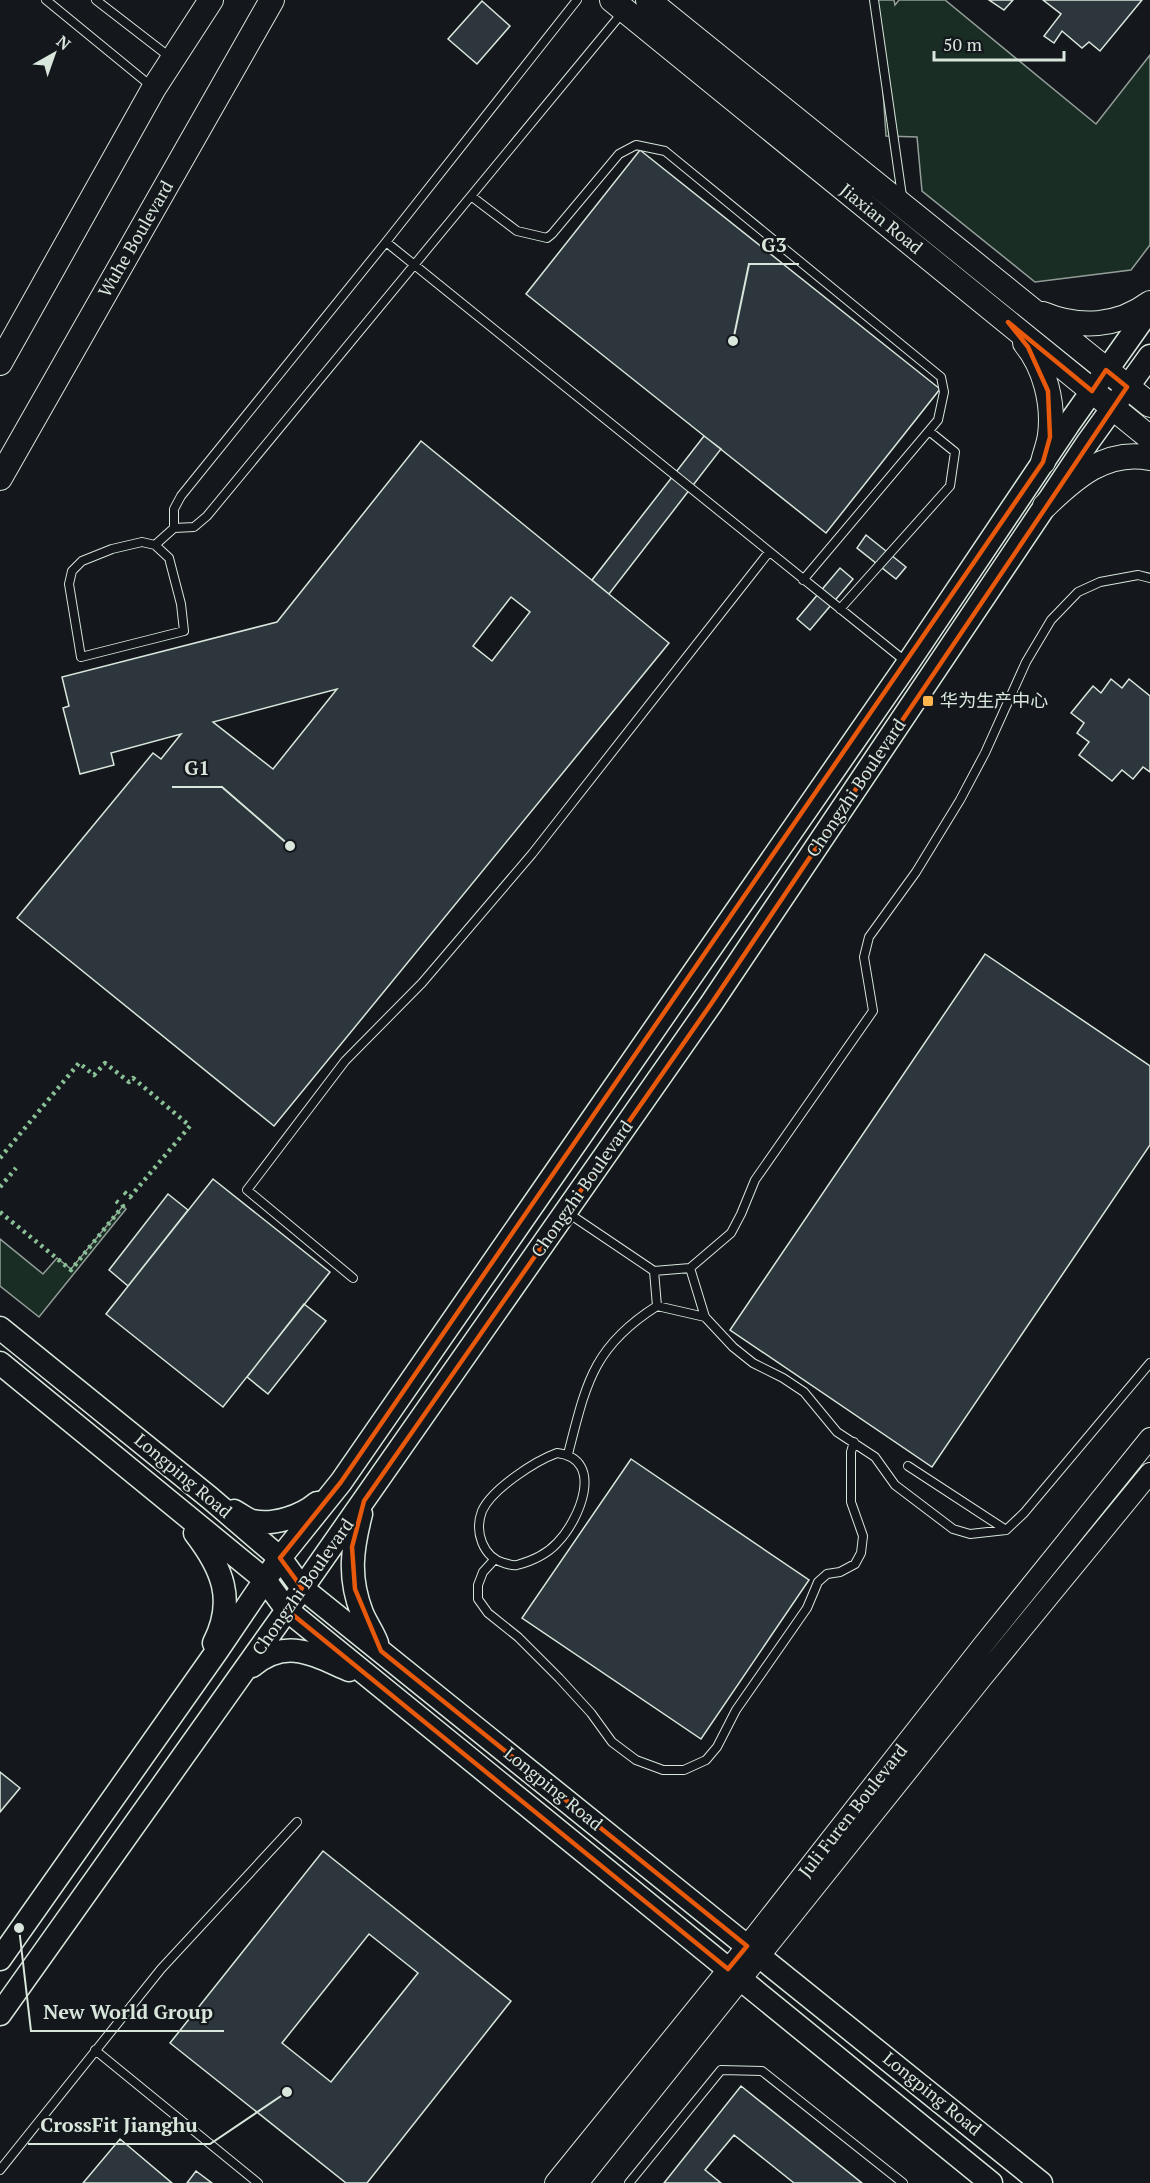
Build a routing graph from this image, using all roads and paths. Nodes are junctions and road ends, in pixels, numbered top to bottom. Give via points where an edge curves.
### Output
1 (46, 0) edge
2 (96, 0) edge
3 (211, 0) edge
4 (272, 0) edge
5 (576, 0) edge
6 (648, 0) edge
7 (874, 0) edge
8 (618, 5) edge
9 (172, 59) junction
10 (154, 88) junction
11 (471, 196) junction
12 (903, 206) junction
13 (386, 242) junction
14 (414, 265) junction
15 (1150, 303) edge
16 (1030, 308) junction
17 (1150, 309) edge
18 (1008, 322) junction
19 (1150, 356) edge
20 (0, 363) edge
21 (1106, 370) junction
22 (1127, 387) junction
23 (1092, 391) junction
24 (1150, 405) edge
25 (1113, 408) junction
26 (928, 431) junction
27 (1150, 438) edge
28 (1150, 458) edge
29 (1043, 462) junction
30 (0, 478) edge
31 (1045, 506) junction
32 (174, 528) junction
33 (155, 545) junction
34 (769, 552) junction
35 (1150, 578) edge
36 (803, 580) junction
37 (840, 609) junction
38 (908, 663) junction
39 (567, 1212) junction
40 (690, 1268) junction
41 (654, 1271) junction
42 (353, 1278) dead end
43 (657, 1306) junction
44 (705, 1317) junction
45 (0, 1328) edge
46 (0, 1363) edge
47 (1150, 1363) edge
48 (1150, 1438) edge
49 (854, 1442) junction
50 (568, 1454) junction
51 (908, 1466) dead end
52 (1150, 1473) edge
53 (341, 1482) junction
54 (210, 1498) junction
55 (364, 1501) junction
56 (175, 1505) junction
57 (1006, 1530) junction
58 (280, 1558) junction
59 (494, 1560) junction
60 (265, 1580) junction
61 (302, 1588) junction
62 (287, 1610) junction
63 (381, 1651) junction
64 (196, 1680) junction
65 (373, 1680) junction
66 (226, 1697) junction
67 (297, 1822) dead end
68 (754, 1951) junction
69 (0, 1959) edge
70 (735, 1974) junction
71 (0, 2014) edge
72 (95, 2050) junction
73 (3, 2159) edge
74 (0, 2170) edge
75 (258, 2183) edge
76 (555, 2183) edge
77 (578, 2183) edge
78 (629, 2183) edge
79 (903, 2183) edge
80 (992, 2183) edge
81 (1041, 2183) edge

1 - 10 lane
2 - 9 lane
3 - 9 main road
4 - 30 main road, Wuhe Boulevard
5 - 13 lane
6 - 12 main road, Jiaxian Road
7 - 12 lane
8 - 11 lane
8 - 18 main road, Jiaxian Road
9 - 10 main road
10 - 20 main road
11 - 14 lane
11 - 26 lane via 517,231 547,238 619,154 636,145 665,151 941,377 944,392 938,420
12 - 16 main road, Jiaxian Road
13 - 14 lane
13 - 32 lane via 182,495 174,509
14 - 32 lane via 207,516 194,527
14 - 34 lane
15 - 16 main road via 1125,318 1082,325
16 - 21 main road, Jiaxian Road
17 - 21 main road, Chongzhi Boulevard
18 - 23 main road, Jiaxian Road
18 - 29 main road via 1028,346 1048,391 1050,436
19 - 22 main road, Chongzhi Boulevard
21 - 22 main road, Jiaxian Road
21 - 23 main road, Chongzhi Boulevard
22 - 24 main road, Jiaxian Road
22 - 25 main road, Chongzhi Boulevard
23 - 25 main road, Jiaxian Road
23 - 29 main road, Chongzhi Boulevard
25 - 27 main road, Jiaxian Road
25 - 31 main road, Chongzhi Boulevard
26 - 36 lane
26 - 37 lane via 955,452 950,486
28 - 31 main road via 1117,458 1094,466
29 - 38 main road, Chongzhi Boulevard
31 - 39 main road, Chongzhi Boulevard
32 - 33 lane
33 - 33 lane via 169,558 184,631 81,657 69,584 72,571 81,561 112,549 142,542
34 - 36 lane
34 - 42 lane via 532,854 422,983 345,1061 247,1190
35 - 40 lane via 1138,575 1100,582 1078,592 1051,620 1026,662 986,753 960,800 916,872 869,937 864,957 873,1011 755,1180 734,1229
36 - 37 lane
37 - 38 lane
38 - 53 main road, Chongzhi Boulevard
39 - 41 lane
39 - 55 main road, Chongzhi Boulevard
40 - 41 lane
40 - 44 lane
41 - 43 lane
43 - 44 lane
43 - 50 lane via 615,1339 597,1364 584,1393
44 - 49 lane via 753,1363 804,1392 837,1432
45 - 54 main road
46 - 56 main road, Longping Road
47 - 57 lane
48 - 68 street, Juli Furen Boulevard via 983,1645
49 - 57 lane via 875,1457 895,1485 953,1529 970,1534
49 - 59 lane via 851,1502 862,1536 861,1553 855,1564 827,1574 818,1582 801,1617 736,1710 717,1747 706,1760 684,1770 663,1770 636,1760 612,1742 559,1678 518,1637 488,1614 478,1599 478,1585
50 - 59 lane via 545,1457 519,1474 482,1511 479,1531 484,1549
50 - 59 lane via 580,1464 584,1479 583,1500 574,1523 556,1545 535,1559 513,1566
51 - 57 lane
52 - 68 street, Juli Furen Boulevard
53 - 54 main road via 312,1508 274,1521 252,1521
53 - 58 main road, Chongzhi Boulevard
54 - 58 main road, Longping Road
55 - 61 main road, Chongzhi Boulevard
55 - 63 main road via 352,1547 352,1570 362,1614
56 - 60 main road, Longping Road
56 - 64 main road via 210,1552 223,1580 225,1603 219,1635
58 - 60 main road, Chongzhi Boulevard
58 - 61 main road, Longping Road
60 - 62 main road, Longping Road
60 - 64 main road, Chongzhi Boulevard
61 - 62 main road, Chongzhi Boulevard
61 - 63 main road, Longping Road
62 - 65 main road, Longping Road
62 - 66 main road, Chongzhi Boulevard
63 - 68 main road, Longping Road
64 - 69 main road, Chongzhi Boulevard
65 - 66 main road via 302,1650 277,1652 254,1664
65 - 70 main road, Longping Road
66 - 71 main road, Chongzhi Boulevard
67 - 72 lane via 161,1969
68 - 70 street, Juli Furen Boulevard
68 - 81 main road, Longping Road
70 - 76 street, Juli Furen Boulevard
70 - 77 street, Juli Furen Boulevard
70 - 80 main road, Longping Road
72 - 73 lane
72 - 75 lane
73 - 74 lane
78 - 79 lane via 721,2070 762,2071

